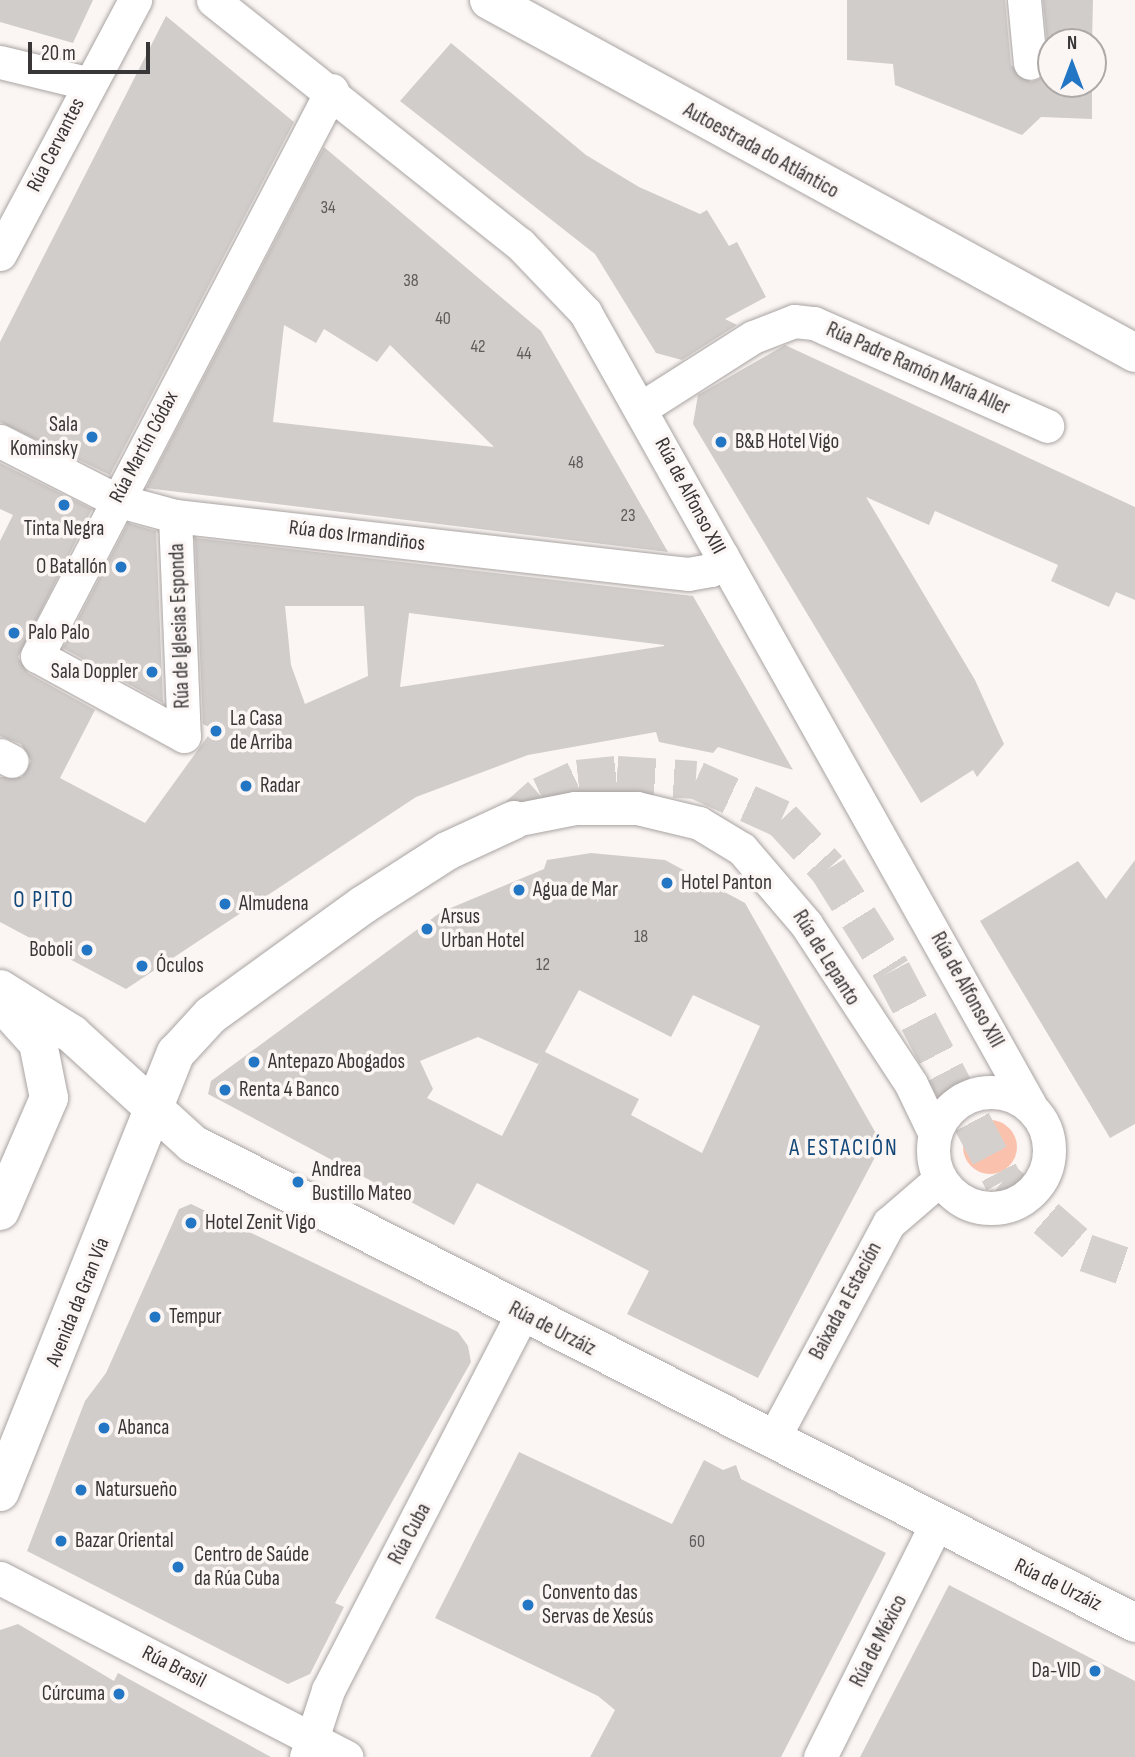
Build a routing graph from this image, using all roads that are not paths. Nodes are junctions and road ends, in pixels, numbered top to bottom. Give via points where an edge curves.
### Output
1 (135, 0) edge
2 (213, 0) edge
3 (489, 0) edge
4 (1024, 0) edge
5 (0, 62) edge
6 (1030, 63) dead end
7 (87, 83) junction
8 (332, 90) junction
9 (0, 254) edge
10 (1135, 353) edge
11 (643, 407) junction
12 (1047, 426) dead end
13 (0, 441) edge
14 (116, 500) junction
15 (175, 516) junction
16 (722, 556) junction
17 (184, 736) joint
18 (514, 820) joint
19 (0, 989) edge
20 (0, 1002) edge
21 (1030, 1105) junction
22 (152, 1111) junction
23 (935, 1134) junction
24 (940, 1179) junction
25 (0, 1211) edge
26 (522, 1314) junction
27 (773, 1439) junction
28 (0, 1492) edge
29 (936, 1524) junction
30 (0, 1577) edge
31 (1135, 1623) edge
32 (309, 1748) edge
33 (348, 1757) edge
34 (820, 1757) edge

1 - 7 street, Rúa Cervantes
2 - 8 street, Rúa de Alfonso XIII
3 - 10 main road, Autoestrada do Atlántico via 1034,303
4 - 6 street
5 - 7 street
7 - 9 street, Rúa Cervantes
8 - 11 street, Rúa de Alfonso XIII via 554,273
8 - 14 street, Rúa Martín Códax
11 - 12 street, Rúa Padre Ramón María Aller via 753,337 794,321 814,323
11 - 16 street, Rúa de Alfonso XIII
13 - 14 street, Rúa dos Irmandiños
14 - 15 street, Rúa dos Irmandiños
14 - 17 street, Rúa Martín Códax via 37,656
15 - 16 street, Rúa dos Irmandiños via 688,574 711,570
15 - 17 street, Rúa de Iglesias Esponda
16 - 21 street, Rúa de Alfonso XIII
18 - 22 main road, Avenida da Gran Vía via 422,865 211,1016 176,1053
18 - 23 street, Rúa de Lepanto via 575,808 637,808 699,823 742,849 806,924 911,1084
19 - 22 main road, Rúa de Urzáiz via 72,1034
20 - 25 main road via 28,1026 44,1055 46,1114
21 - 23 street via 1003,1093 975,1094 957,1102
21 - 24 street via 1049,1140 1043,1178 1030,1194 1013,1204 978,1206
22 - 26 main road, Rúa de Urzáiz via 193,1144
22 - 28 main road, Avenida da Gran Vía
23 - 24 street
24 - 27 street, Baixada a Estación via 889,1223
26 - 27 main road, Rúa de Urzáiz
26 - 32 street, Rúa Cuba via 328,1690
27 - 29 main road, Rúa de Urzáiz
29 - 31 main road, Rúa de Urzáiz
29 - 34 street, Rúa de México
30 - 32 street, Rúa Brasil
32 - 33 street, Rúa Brasil

